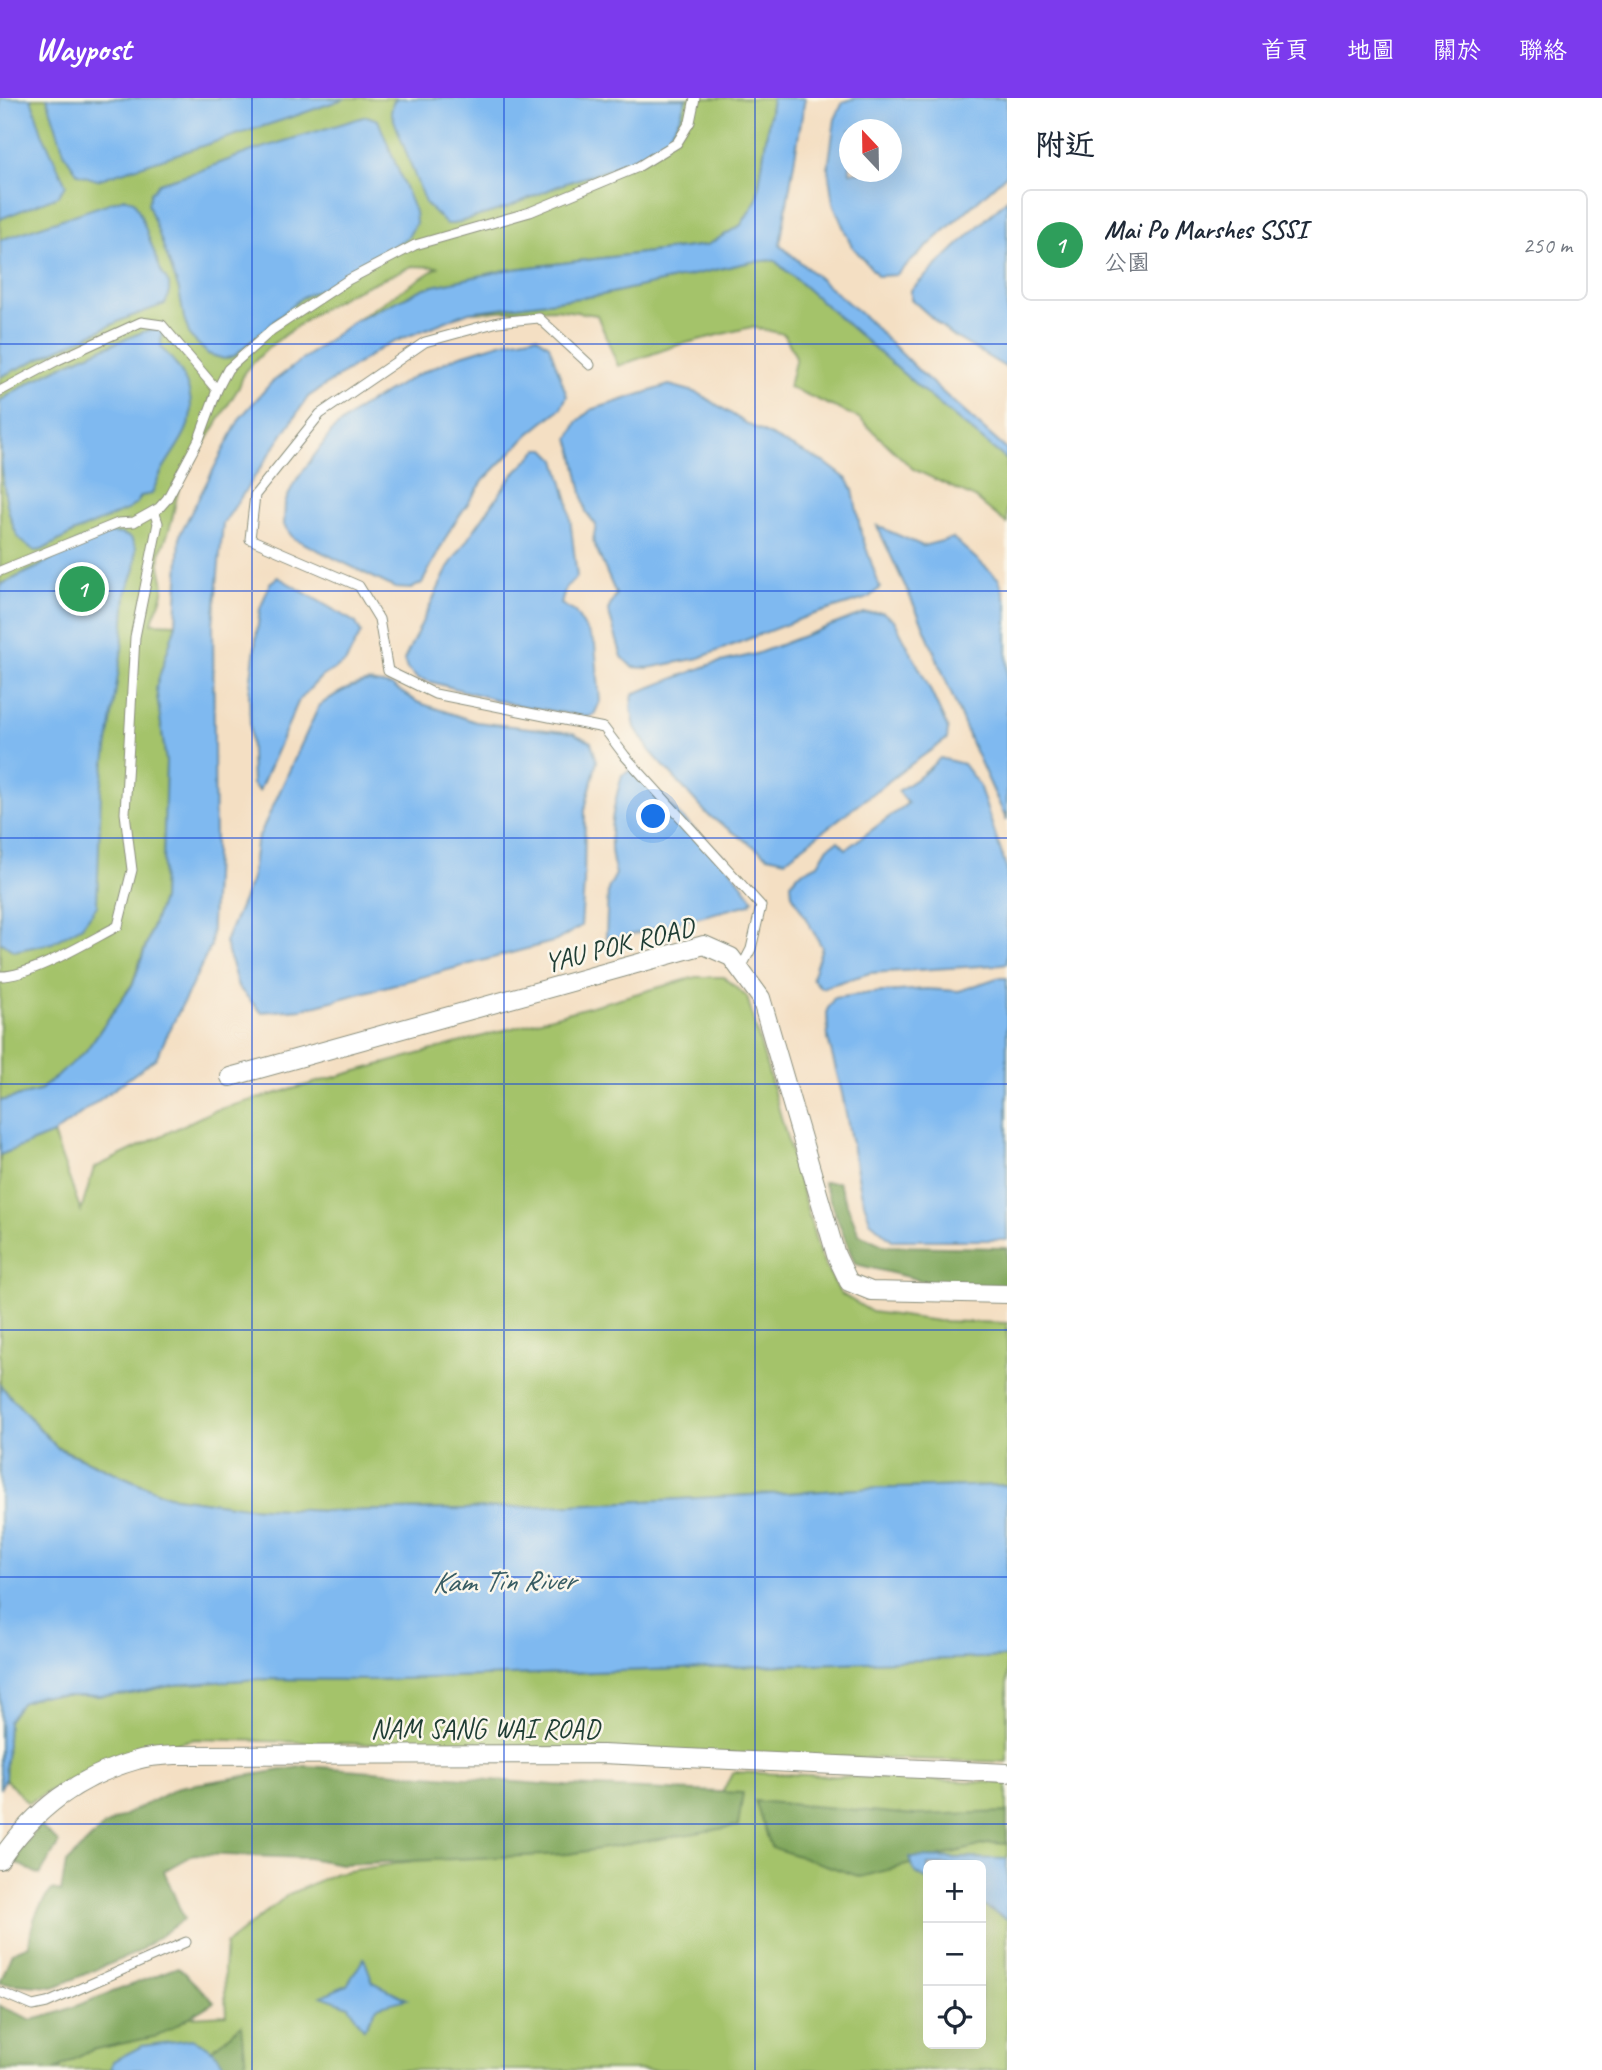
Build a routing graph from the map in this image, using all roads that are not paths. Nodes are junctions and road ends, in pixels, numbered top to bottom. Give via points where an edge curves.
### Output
1 (695, 98) edge
2 (590, 365) dead end
3 (217, 390) junction
4 (0, 391) edge
5 (154, 511) junction
6 (0, 571) edge
7 (740, 970) junction
8 (0, 976) edge
9 (230, 1077) dead end
10 (1007, 1294) edge
11 (1007, 1773) edge
12 (0, 1860) edge
13 (186, 1942) dead end
14 (0, 1992) edge

1 - 3 lane via 690,122 677,143 636,168 530,212 415,246 348,280 272,330 228,369
2 - 7 lane via 539,318 498,322 425,342 320,414 256,495 250,539 359,586 379,619 388,671 435,694 604,728 761,906 751,949
3 - 4 lane via 162,325 141,322
3 - 5 lane via 199,439 167,499
5 - 6 lane
5 - 8 lane via 158,523 135,637 125,813 132,870 118,926 43,965
7 - 9 street, YAU POK ROAD via 731,957 704,945
7 - 10 street, YAU POK ROAD via 761,998 836,1255 849,1282 870,1292
11 - 12 street, NAM SANG WAI ROAD via 603,1754 174,1755 139,1759 70,1788 15,1838
13 - 14 lane via 47,2003 33,2006

